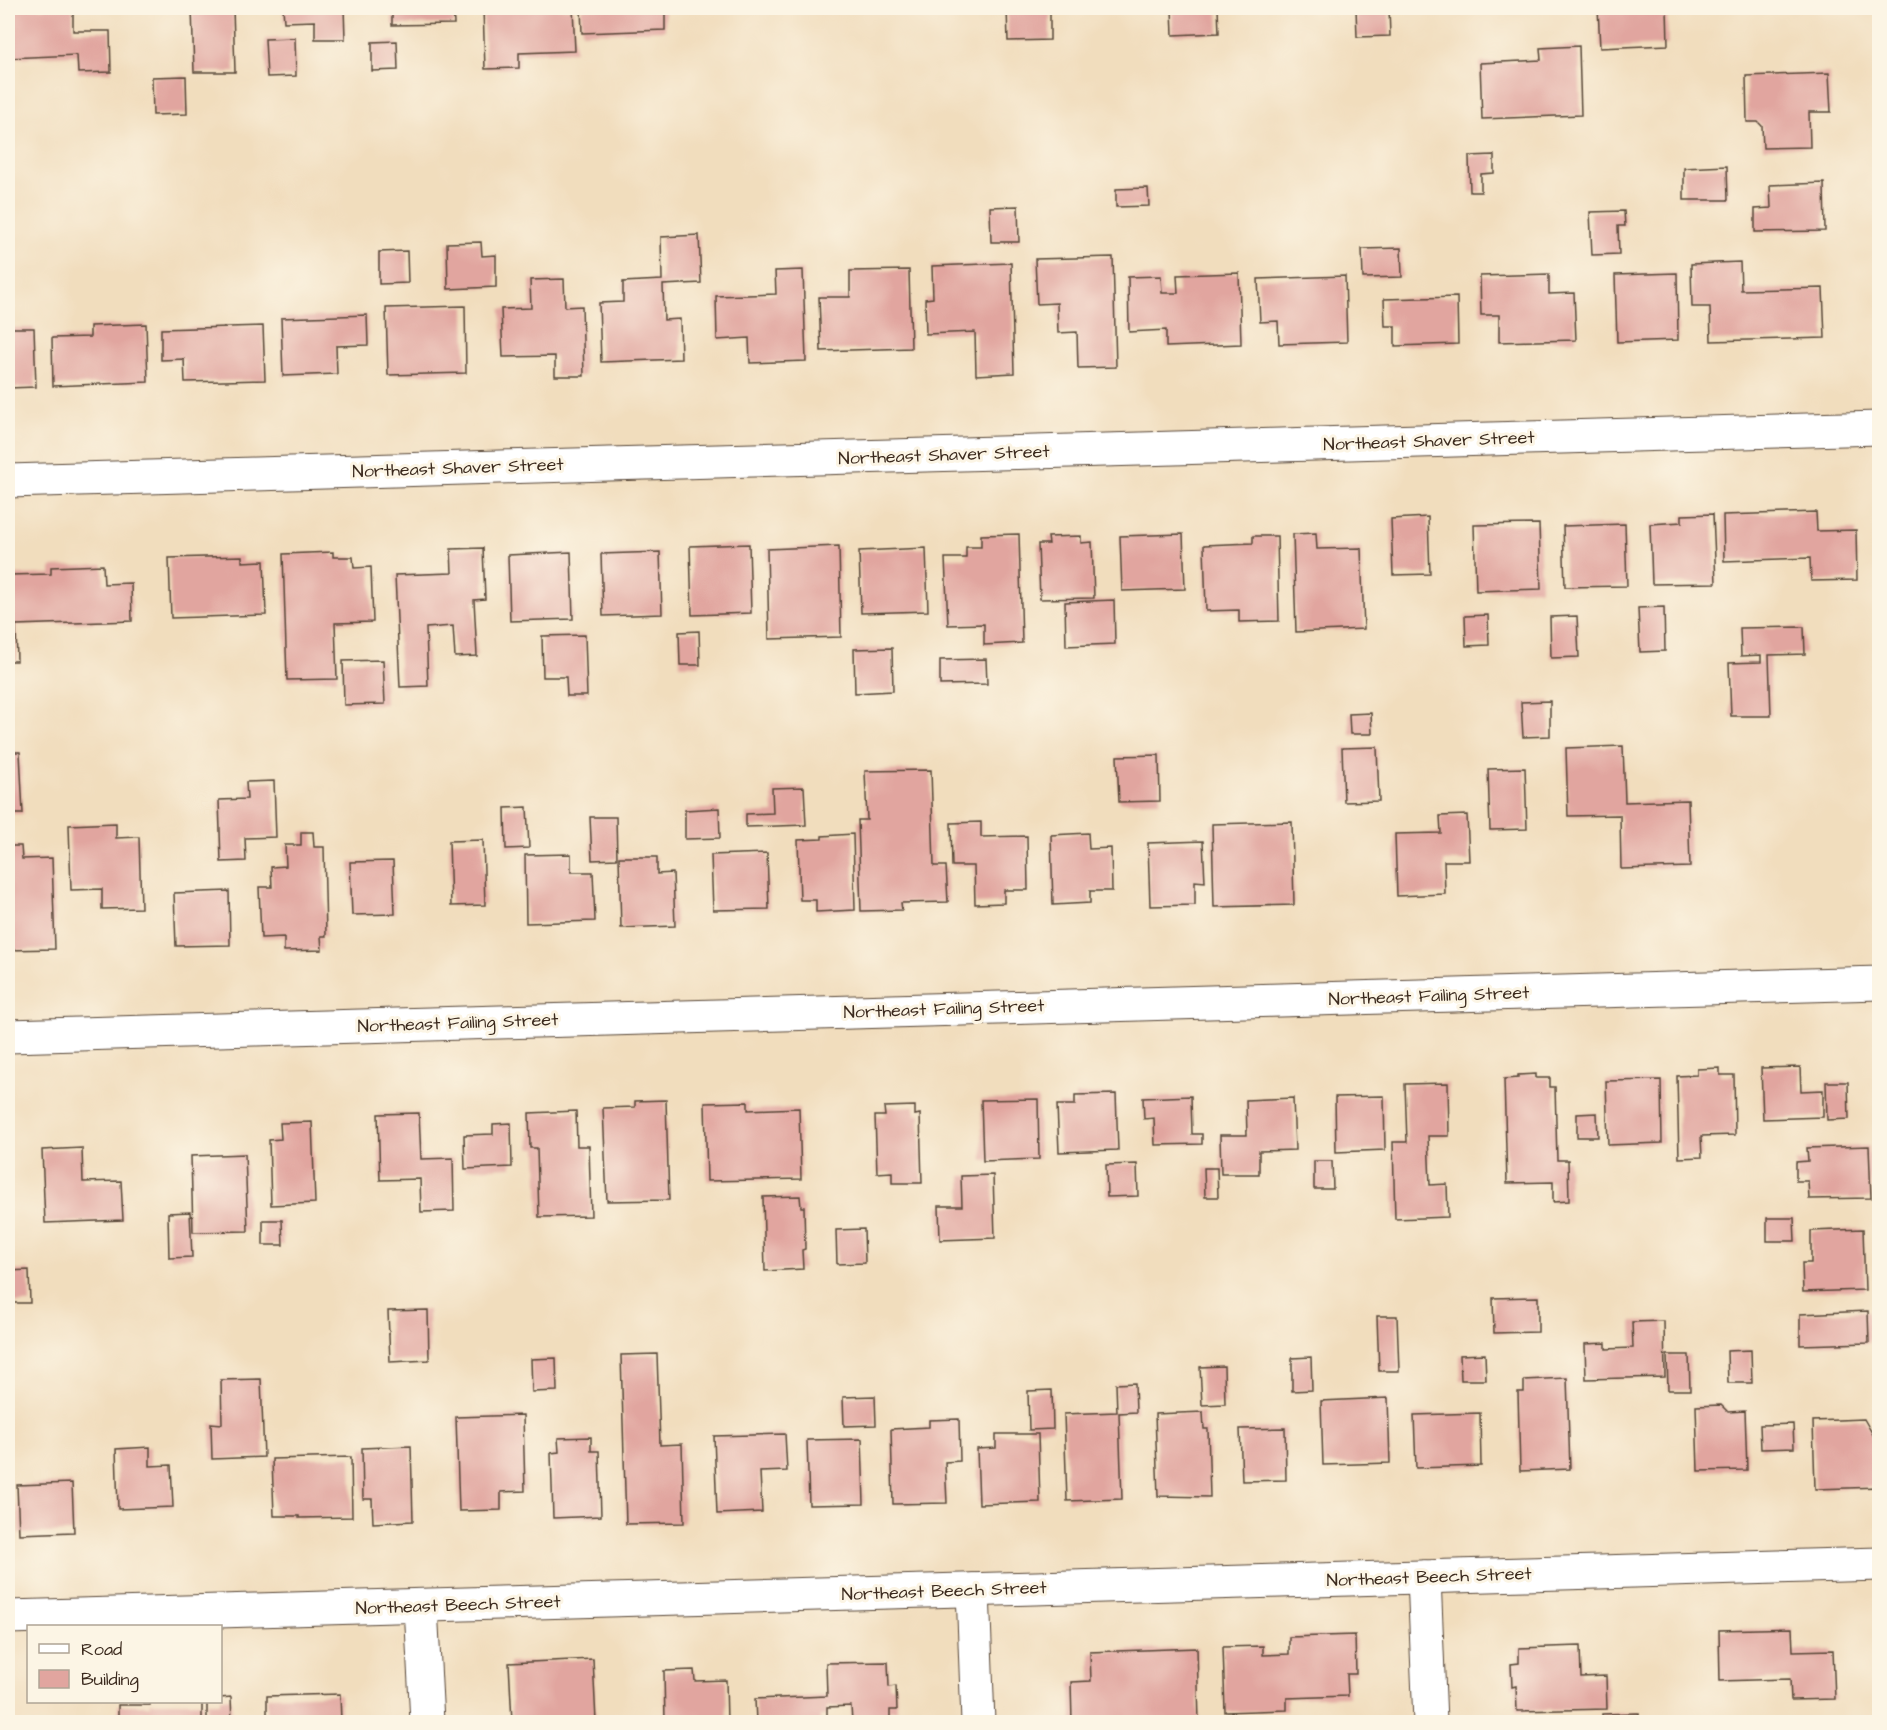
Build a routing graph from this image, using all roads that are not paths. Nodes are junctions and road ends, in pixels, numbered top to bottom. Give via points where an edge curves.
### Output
1 (1880, 428) edge
2 (8, 481) edge
3 (1880, 983) edge
4 (8, 1036) edge
5 (1880, 1564) edge
6 (1424, 1577) junction
7 (973, 1590) junction
8 (422, 1606) junction
9 (8, 1617) edge
10 (427, 1722) edge
11 (978, 1722) edge
12 (1430, 1722) edge

1 - 2 street, Northeast Shaver Street
3 - 4 street, Northeast Failing Street
5 - 6 street, Northeast Beech Street
6 - 7 street, Northeast Beech Street
6 - 12 street
7 - 8 street, Northeast Beech Street
7 - 11 street
8 - 9 street, Northeast Beech Street
8 - 10 street

